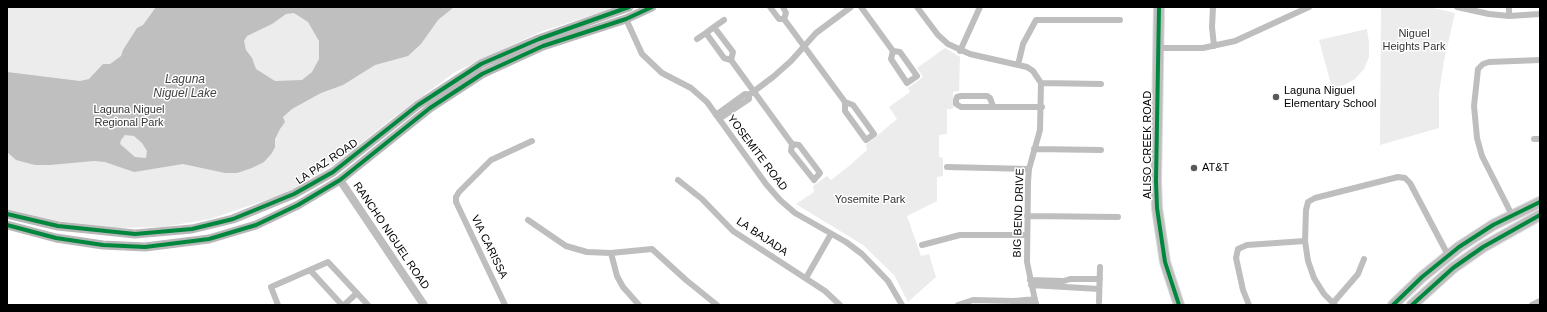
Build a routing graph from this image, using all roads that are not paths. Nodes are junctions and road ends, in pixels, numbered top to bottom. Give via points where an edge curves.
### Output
1 (629, 7) edge
2 (640, 7) edge
3 (652, 7) edge
4 (770, 7) edge
5 (783, 7) edge
6 (851, 7) edge
7 (861, 7) edge
8 (918, 7) edge
9 (980, 7) edge
10 (1159, 7) edge
11 (1213, 7) edge
12 (1309, 7) edge
13 (1457, 7) edge
14 (1509, 7) edge
15 (1292, 10) edge
16 (1540, 14) edge
17 (1509, 16) junction
18 (626, 19) junction
19 (784, 19) junction
20 (724, 20) dead end
21 (1120, 20) dead end
22 (573, 27) junction
23 (714, 27) junction
24 (706, 33) junction
25 (697, 39) dead end
26 (805, 46) junction
27 (1214, 46) junction
28 (1158, 48) junction
29 (893, 51) junction
30 (960, 51) junction
31 (731, 60) junction
32 (1540, 60) edge
33 (1018, 64) junction
34 (1041, 83) junction
35 (1101, 84) dead end
36 (752, 93) junction
37 (845, 102) junction
38 (993, 106) junction
39 (1042, 107) junction
40 (717, 117) junction
41 (391, 128) junction
42 (532, 141) dead end
43 (792, 144) junction
44 (1034, 149) junction
45 (1101, 150) dead end
46 (947, 167) dead end
47 (1029, 169) junction
48 (340, 180) junction
49 (678, 180) dead end
50 (294, 194) junction
51 (1540, 202) edge
52 (1540, 212) edge
53 (7, 214) edge
54 (1512, 215) junction
55 (1027, 216) junction
56 (1540, 216) edge
57 (1118, 217) dead end
58 (528, 220) dead end
59 (7, 225) edge
60 (831, 234) junction
61 (1027, 235) junction
62 (1305, 241) junction
63 (922, 245) dead end
64 (1483, 247) junction
65 (611, 253) junction
66 (1448, 255) junction
67 (1364, 259) dead end
68 (1100, 267) dead end
69 (310, 270) junction
70 (806, 278) junction
71 (1100, 279) junction
72 (1030, 283) junction
73 (1064, 283) junction
74 (1099, 288) junction
75 (357, 293) junction
76 (1540, 301) edge
77 (1036, 302) edge
78 (1099, 302) dead end
79 (1334, 304) edge
80 (278, 305) edge
81 (344, 305) edge
82 (368, 305) edge
83 (424, 305) edge
84 (505, 305) edge
85 (639, 305) edge
86 (717, 305) edge
87 (840, 305) edge
88 (902, 305) edge
89 (958, 305) edge
90 (1179, 305) edge
91 (1249, 305) edge
92 (1393, 305) edge
93 (1412, 305) edge
94 (1532, 305) edge

1 - 22 main road, LA PAZ ROAD
2 - 18 main road via 629,13
3 - 18 main road, LA PAZ ROAD
4 - 19 street via 779,19
5 - 19 street via 786,13
6 - 26 street via 816,33
7 - 29 street
8 - 30 street via 938,35
9 - 30 street
10 - 28 main road, ALISO CREEK ROAD
11 - 27 street
12 - 15 street
13 - 17 street
14 - 17 street
15 - 27 street via 1254,34
16 - 17 street
18 - 22 main road via 618,18 579,29
18 - 40 street, YOSEMITE ROAD via 637,46 649,61 662,73 699,94
18 - 48 main road, LA PAZ ROAD via 543,46 482,74 430,108
19 - 26 street
20 - 23 street
21 - 33 street via 1036,20 1023,44
22 - 41 main road, LA PAZ ROAD via 517,47 481,64 431,95
23 - 24 street
23 - 31 street via 733,52
24 - 25 street
24 - 31 street via 724,58
26 - 36 street
26 - 37 street
27 - 28 street
28 - 90 main road, ALISO CREEK ROAD via 1157,208 1165,262
29 - 29 street via 900,52 917,76 907,83 891,59
30 - 33 street
31 - 36 street
32 - 54 street via 1483,64 1478,69 1474,106 1477,138 1482,156
33 - 34 street via 1033,70
34 - 35 street
34 - 39 street, BIG BEND DRIVE
36 - 40 street via 745,94
36 - 43 street
37 - 37 street via 853,105 874,134 866,140 845,111
38 - 38 street via 961,107 956,104 956,100 959,96 987,96
38 - 39 street
39 - 44 street, BIG BEND DRIVE via 1040,130
40 - 60 street, YOSEMITE ROAD via 780,200 795,213
41 - 48 main road via 385,138 346,168 340,175
41 - 50 main road, LA PAZ ROAD via 332,172
42 - 84 street, VIA CARISSA via 491,160 456,197 456,202
43 - 43 street via 799,145 820,173 814,180 791,152
44 - 45 street
44 - 47 street, BIG BEND DRIVE
46 - 47 street
47 - 55 street, BIG BEND DRIVE
48 - 50 main road via 326,182 299,196
48 - 59 main road, LA PAZ ROAD via 298,205 256,225 189,243 145,247 103,246 56,238
48 - 83 street, RANCHO NIGUEL ROAD
49 - 70 street, LA BAJADA via 702,199 733,231
50 - 53 main road, LA PAZ ROAD via 233,219 154,233 134,234 77,229 39,223
51 - 54 main road
52 - 54 main road via 1532,212 1520,218
54 - 64 main road via 1506,226 1484,240
54 - 66 main road via 1481,232
55 - 57 street
55 - 61 street, BIG BEND DRIVE
56 - 64 main road
58 - 65 street via 566,246 587,252
60 - 70 street
60 - 88 street, YOSEMITE ROAD via 846,242 875,267 888,281
61 - 63 street via 960,235
61 - 72 street, BIG BEND DRIVE
62 - 66 street via 1308,202 1314,198 1398,177 1405,178 1410,183
62 - 79 street via 1314,278
62 - 91 street via 1247,245 1238,249 1236,258
64 - 93 main road via 1453,268
65 - 85 street via 617,276
65 - 86 street via 652,249
66 - 92 main road
67 - 79 street via 1358,274
68 - 71 street
69 - 75 street via 328,262
69 - 80 street via 270,287
69 - 81 street
70 - 87 street, LA BAJADA
71 - 73 street via 1070,279
71 - 74 street
72 - 73 street
72 - 77 street, BIG BEND DRIVE
73 - 74 street via 1070,288
74 - 78 street
75 - 81 street
75 - 82 street
76 - 94 street
77 - 89 street via 1019,304 1015,301 973,300

